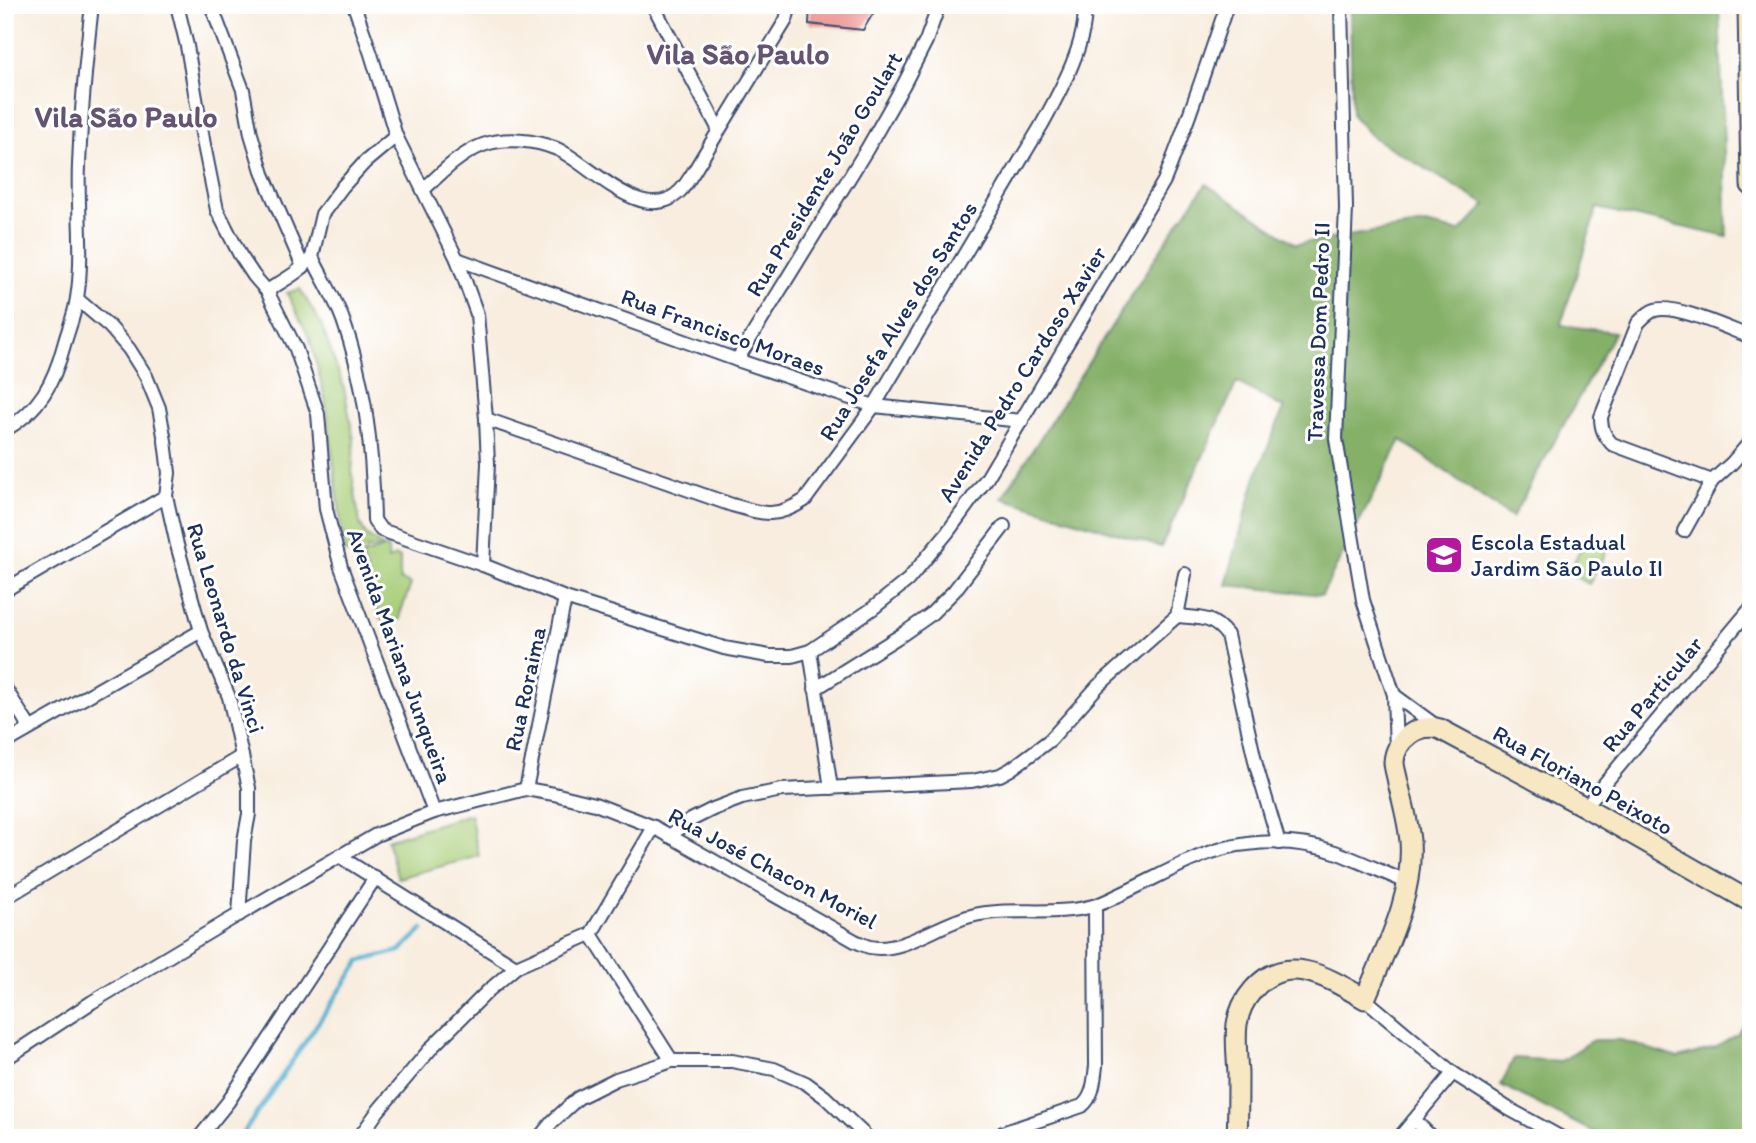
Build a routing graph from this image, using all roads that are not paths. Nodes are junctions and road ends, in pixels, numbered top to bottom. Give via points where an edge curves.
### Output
1 (92, 5) edge
2 (177, 5) edge
3 (211, 5) edge
4 (354, 5) edge
5 (653, 5) edge
6 (790, 5) edge
7 (939, 5) edge
8 (1084, 5) edge
9 (1227, 5) edge
10 (1341, 5) edge
11 (1748, 5) edge
12 (719, 130) junction
13 (396, 136) junction
14 (1750, 139) edge
15 (1751, 185) edge
16 (423, 190) junction
17 (457, 259) junction
18 (307, 262) junction
19 (267, 291) junction
20 (77, 299) junction
21 (1751, 337) edge
22 (737, 360) junction
23 (874, 407) junction
24 (486, 419) junction
25 (1022, 421) junction
26 (5, 430) edge
27 (1751, 441) edge
28 (1712, 481) junction
29 (166, 496) junction
30 (1004, 526) dead end
31 (1684, 531) dead end
32 (483, 565) junction
33 (1185, 574) dead end
34 (5, 590) edge
35 (565, 598) junction
36 (1751, 608) edge
37 (1177, 616) junction
38 (201, 631) junction
39 (810, 651) junction
40 (5, 688) edge
41 (815, 688) junction
42 (1394, 695) junction
43 (30, 728) junction
44 (1440, 729) junction
45 (5, 743) edge
46 (1396, 754) junction
47 (242, 756) junction
48 (831, 788) junction
49 (526, 789) junction
50 (1585, 807) junction
51 (434, 812) junction
52 (654, 827) junction
53 (669, 836) junction
54 (1279, 843) junction
55 (339, 856) junction
56 (375, 878) junction
57 (1409, 883) junction
58 (5, 898) edge
59 (1751, 902) edge
60 (1096, 906) junction
61 (239, 915) junction
62 (591, 934) junction
63 (516, 967) junction
64 (1365, 999) junction
65 (5, 1059) edge
66 (672, 1061) junction
67 (1453, 1073) junction
68 (1415, 1120) junction
69 (199, 1138) edge
70 (359, 1138) edge
71 (539, 1138) edge
72 (868, 1138) edge
73 (993, 1138) edge
74 (1237, 1138) edge
75 (1399, 1138) edge
76 (1432, 1138) edge
77 (1562, 1138) edge

1 - 20 street via 79,164
2 - 19 street, Avenida Mariana Junqueira via 217,210 240,255
3 - 18 street via 243,90 263,174
4 - 13 street
5 - 12 street
6 - 12 street via 786,20
7 - 22 street, Rua Presidente João Goulart via 904,85
8 - 23 street, Rua Josefa Alves dos Santos via 1082,35 1063,84
9 - 25 street, Avenida Pedro Cardoso Xavier via 1164,181
10 - 42 street, Travessa Dom Pedro II via 1346,208 1336,439 1363,600
11 - 14 street
12 - 16 street via 680,191 663,201 636,199 619,191 559,150 509,140 483,145
13 - 16 street
13 - 18 street via 365,162 322,214
14 - 15 street
16 - 17 street
17 - 22 street, Rua Francisco Moraes
17 - 24 street via 477,314
18 - 19 street
18 - 32 street, Avenida Pedro Cardoso Xavier via 342,317 354,353 378,527
19 - 51 street, Avenida Mariana Junqueira via 296,349 318,414 326,509 341,567
20 - 26 street via 57,371 45,394
20 - 29 street, Rua Leonardo da Vinci via 110,327 146,376 166,440
21 - 28 street via 1678,311 1646,314 1638,323 1601,416 1601,428 1612,444
22 - 23 street, Rua Francisco Moraes
23 - 24 street, Rua Josefa Alves dos Santos via 805,500 791,509 766,514
23 - 25 street, Rua Francisco Moraes
24 - 32 street
25 - 39 street, Avenida Pedro Cardoso Xavier via 987,478 908,580
27 - 28 street
28 - 31 street
29 - 34 street
29 - 38 street, Rua Leonardo da Vinci
30 - 41 street via 930,615
32 - 35 street, Avenida Pedro Cardoso Xavier
33 - 37 street
35 - 39 street, Avenida Pedro Cardoso Xavier via 723,648 781,656
35 - 49 street, Rua Roraima
36 - 50 street, Rua Particular
37 - 48 street via 1098,686 1049,740 1000,775 972,781
37 - 54 street via 1208,619 1227,635
38 - 43 street
38 - 47 street, Rua Leonardo da Vinci via 229,697
39 - 41 street
40 - 43 street
41 - 48 street
42 - 44 street
42 - 46 street, Travessa Dom Pedro II
43 - 45 street
44 - 46 street via 1432,726 1414,731
44 - 50 street, Rua Floriano Peixoto
46 - 57 street, Travessa Dom Pedro II via 1410,841
47 - 58 street
47 - 61 street, Rua Leonardo da Vinci via 249,814
48 - 53 street via 742,798 691,820
49 - 51 street, Rua José Chacon Moriel
49 - 52 street, Rua José Chacon Moriel via 595,804
50 - 59 street, Rua Floriano Peixoto
51 - 55 street, Avenida Mariana Junqueira via 376,835
52 - 53 street, Rua José Chacon Moriel
52 - 62 street
53 - 60 street, Rua José Chacon Moriel via 869,947 895,946 972,915
54 - 57 street, Rua José Chacon Moriel via 1334,852
54 - 60 street, Rua José Chacon Moriel via 1250,843 1192,859
55 - 56 street
55 - 61 street, Avenida Mariana Junqueira
56 - 63 street
56 - 69 street via 228,1102
57 - 64 street, Travessa Dom Pedro II
60 - 73 street via 1096,1066 1089,1097 1082,1106
61 - 65 street, Avenida Mariana Junqueira
62 - 63 street
62 - 66 street
63 - 70 street via 433,1046
64 - 67 street
64 - 74 street via 1319,975 1297,970 1279,971 1258,984 1247,997 1237,1024
66 - 71 street via 616,1079 578,1098
66 - 72 street via 732,1061 774,1069 806,1083
67 - 68 street
67 - 77 street
68 - 75 street
68 - 76 street

